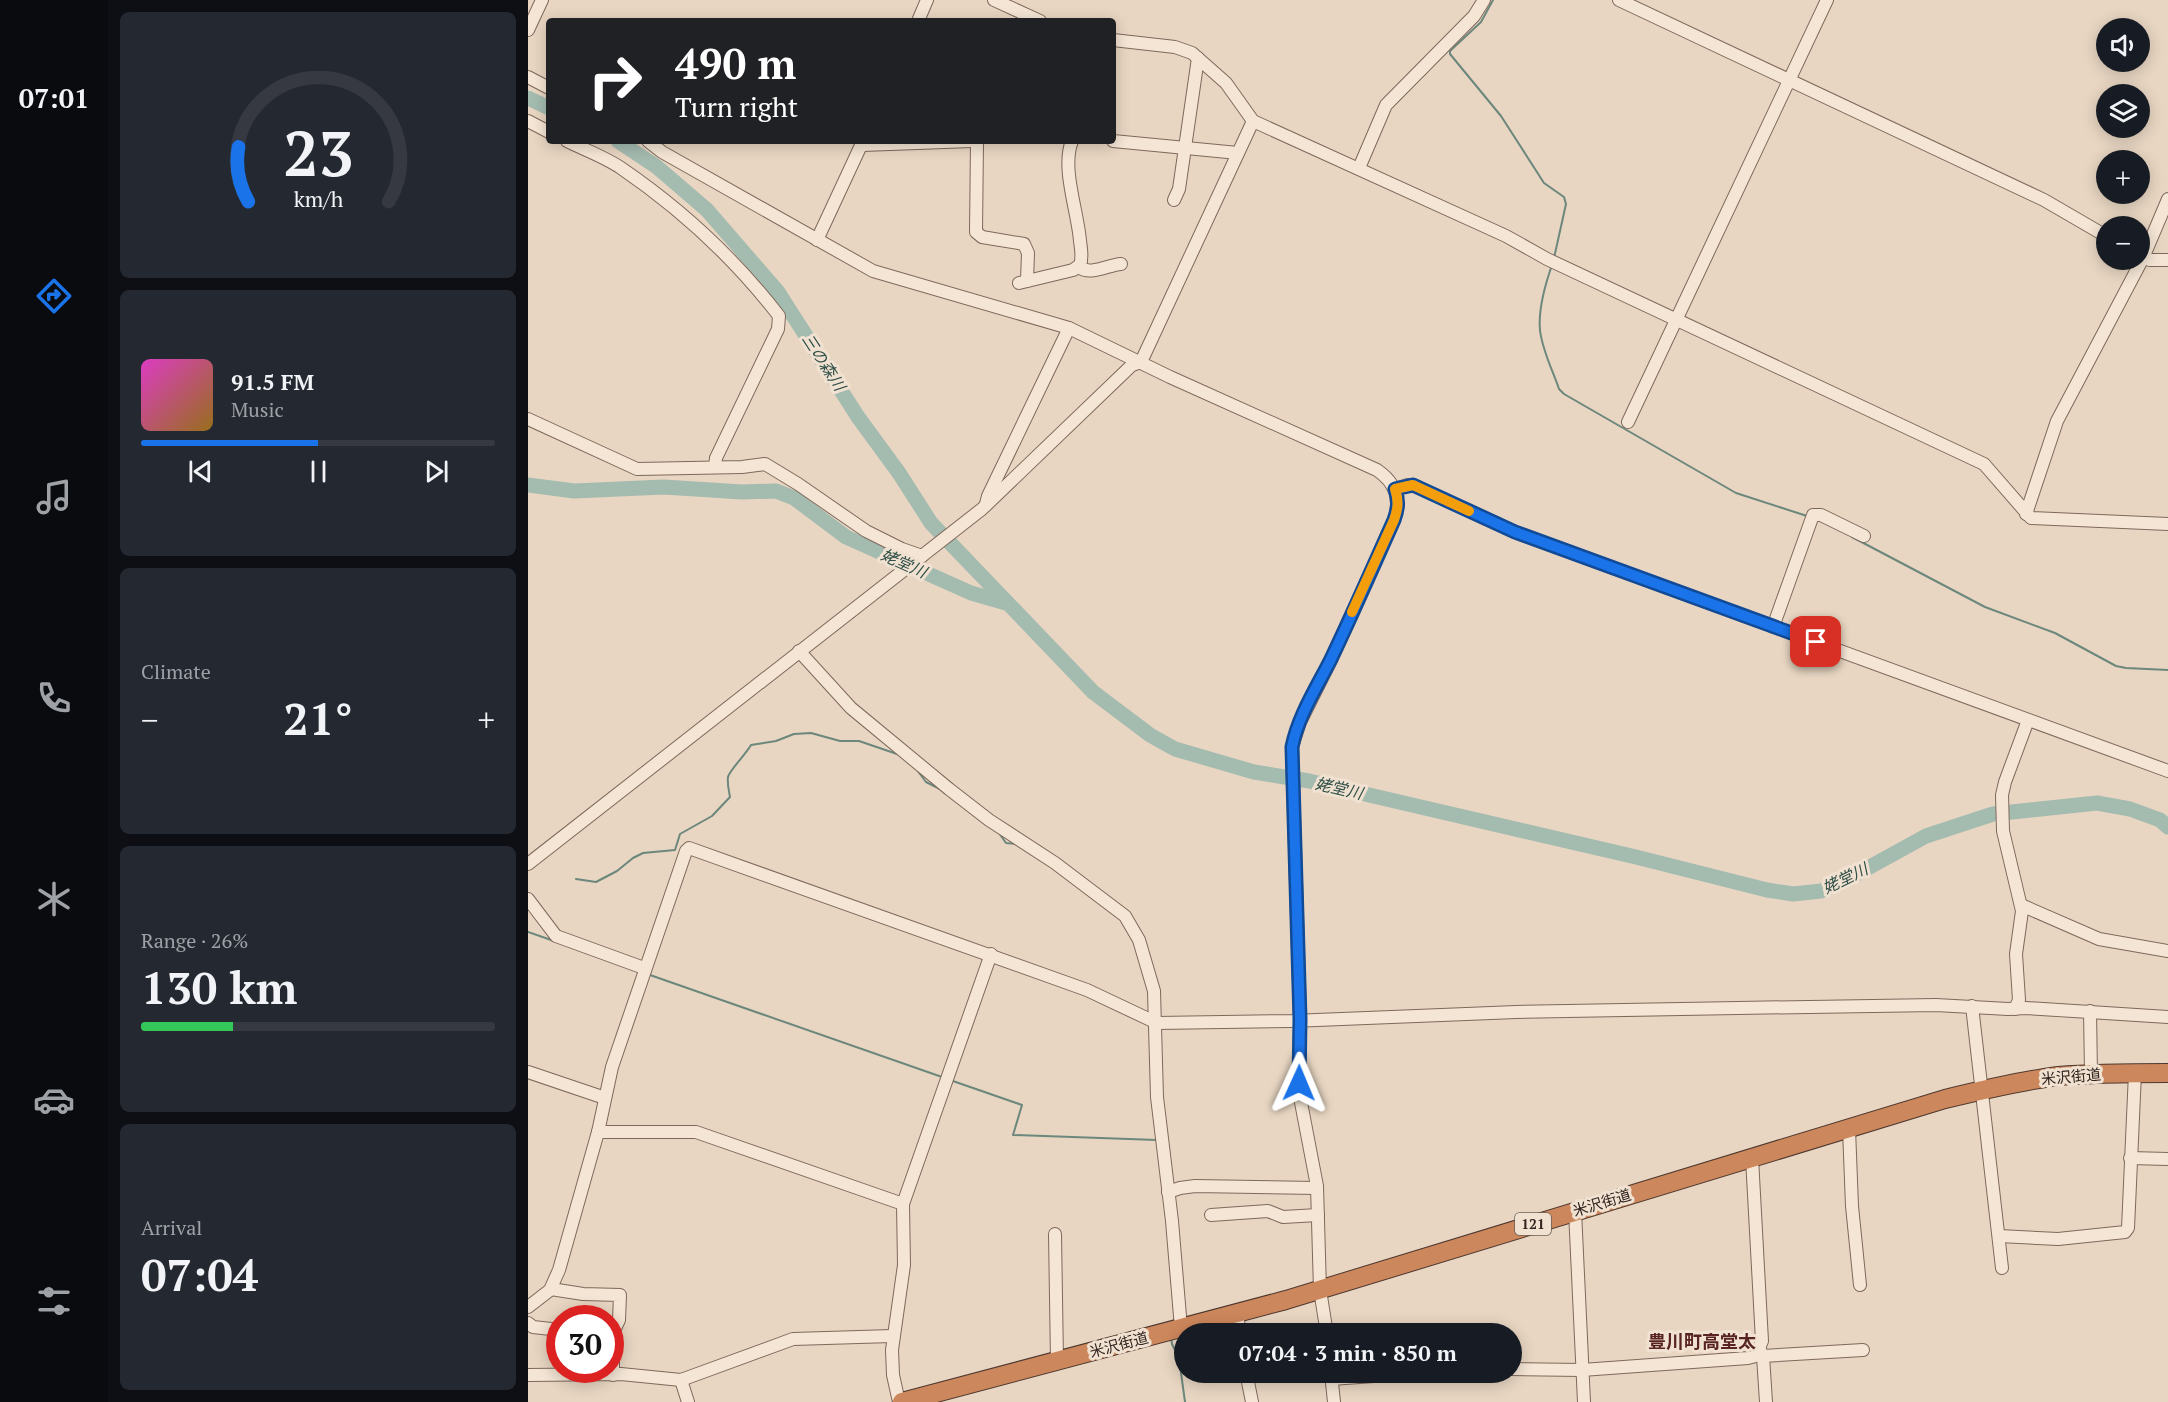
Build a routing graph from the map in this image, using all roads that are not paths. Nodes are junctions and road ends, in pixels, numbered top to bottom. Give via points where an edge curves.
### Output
1 (542, 0) edge
2 (927, 0) edge
3 (994, 0) edge
4 (1484, 0) edge
5 (1619, 0) edge
6 (1827, 0) edge
7 (919, 18) edge
8 (1033, 18) edge
9 (528, 30) edge
10 (1116, 40) edge
11 (1198, 58) junction
12 (528, 77) edge
13 (1788, 80) junction
14 (546, 86) edge
15 (528, 121) edge
16 (1254, 121) junction
17 (546, 130) edge
18 (1116, 141) edge
19 (573, 144) edge
20 (652, 144) edge
21 (862, 144) edge
22 (975, 144) edge
23 (1071, 144) edge
24 (1184, 146) junction
25 (1238, 153) junction
26 (1359, 168) junction
27 (2168, 199) edge
28 (1174, 200) dead end
29 (2096, 230) edge
30 (2150, 238) edge
31 (817, 240) junction
32 (2150, 258) edge
33 (2168, 260) edge
34 (1121, 264) dead end
35 (1079, 267) junction
36 (2134, 270) edge
37 (1677, 320) junction
38 (1069, 328) junction
39 (1141, 362) junction
40 (528, 419) edge
41 (1628, 422) dead end
42 (715, 467) junction
43 (1395, 489) junction
44 (986, 505) junction
45 (2026, 514) junction
46 (2168, 524) edge
47 (1864, 536) dead end
48 (923, 555) junction
49 (1773, 627) junction
50 (800, 651) junction
51 (2028, 720) junction
52 (2168, 771) edge
53 (528, 864) edge
54 (528, 899) edge
55 (2021, 905) junction
56 (2168, 951) edge
57 (991, 954) junction
58 (644, 968) junction
59 (1972, 1006) junction
60 (2015, 1009) junction
61 (2090, 1011) junction
62 (2168, 1017) edge
63 (1300, 1019) junction
64 (1157, 1023) junction
65 (528, 1072) edge
66 (2135, 1073) junction
67 (2168, 1073) edge
68 (2091, 1074) junction
69 (1982, 1090) junction
70 (605, 1098) junction
71 (1849, 1129) junction
72 (598, 1132) junction
73 (1752, 1158) junction
74 (2130, 1158) junction
75 (2168, 1159) edge
76 (1317, 1188) junction
77 (1168, 1192) junction
78 (903, 1204) junction
79 (1575, 1211) junction
80 (1210, 1215) dead end
81 (1318, 1215) junction
82 (1055, 1234) dead end
83 (1999, 1236) junction
84 (2002, 1268) dead end
85 (1860, 1285) dead end
86 (551, 1289) junction
87 (1320, 1290) junction
88 (620, 1305) edge
89 (528, 1307) edge
90 (1237, 1313) junction
91 (528, 1323) edge
92 (1181, 1323) edge
93 (1200, 1323) edge
94 (1238, 1323) edge
95 (1325, 1323) edge
96 (546, 1328) edge
97 (1174, 1330) edge
98 (892, 1336) dead end
99 (1863, 1350) dead end
100 (1761, 1353) junction
101 (1057, 1361) junction
102 (1522, 1369) edge
103 (1582, 1370) junction
104 (528, 1375) edge
105 (546, 1375) edge
106 (624, 1376) edge
107 (681, 1380) junction
108 (1248, 1383) edge
109 (1332, 1383) edge
110 (688, 1402) edge
111 (901, 1402) edge
112 (1252, 1402) edge
113 (1334, 1402) edge
114 (1584, 1402) edge
115 (1766, 1402) edge

1 - 9 street
2 - 7 street
3 - 8 street
4 - 26 street via 1474,16 1386,105
5 - 13 street
6 - 13 street
10 - 11 street via 1174,47
11 - 16 street via 1226,83
11 - 24 street
12 - 14 street
13 - 29 street via 2044,200
13 - 37 street
15 - 17 street
16 - 25 street
16 - 26 street
18 - 24 street
19 - 42 street via 619,167 683,215 744,274 779,316 778,329
20 - 31 street
21 - 31 street
22 - 35 street via 976,232 982,237 1024,244 1028,253 1023,282
23 - 35 street via 1068,164 1080,231
24 - 25 street
24 - 28 street
25 - 39 street
26 - 37 street
27 - 30 street
31 - 38 street via 873,271
32 - 33 street
34 - 35 street via 1093,271
36 - 45 street via 2057,421
37 - 41 street
37 - 45 street via 1984,464
38 - 39 street
38 - 44 street
39 - 43 street via 1377,470
39 - 44 street via 1132,365
40 - 42 street via 637,469
42 - 48 street via 765,464 866,531
43 - 49 street via 1413,485 1515,532
43 - 63 street via 1398,509 1394,520 1295,734 1292,759
44 - 48 street
45 - 46 street via 2043,519
47 - 49 street via 1821,515 1813,515
48 - 50 street
49 - 51 street
50 - 53 street
50 - 64 street via 851,708 949,789 1125,916 1139,940 1153,983
51 - 52 street
51 - 55 street via 2002,795 2003,826
54 - 58 street via 556,936
55 - 56 street via 2099,939
55 - 60 street via 2016,954 2019,999
57 - 58 street via 689,848
57 - 64 street via 1087,990
57 - 78 street
58 - 70 street
59 - 60 street
59 - 63 street
59 - 69 street
60 - 61 street
61 - 62 street
61 - 68 street
63 - 64 street
63 - 76 street via 1299,1092
64 - 77 street via 1157,1097
65 - 70 street
66 - 67 highway, 米沢街道 / 121
66 - 68 highway, 米沢街道 / 121
66 - 74 street
68 - 69 highway, 米沢街道 / 121
69 - 71 highway, 米沢街道 / 121
69 - 83 street
70 - 72 street
71 - 73 highway, 米沢街道 / 121
71 - 85 street
72 - 78 street via 696,1132
72 - 86 street
73 - 79 highway, 米沢街道 / 121
73 - 100 street
74 - 75 street
74 - 83 street via 2125,1232 2058,1239
76 - 77 street via 1195,1186
76 - 81 street
77 - 92 street
78 - 111 street via 904,1265 892,1350 893,1375
79 - 87 highway, 米沢街道 / 121
79 - 103 street
80 - 81 street via 1268,1211 1282,1216
81 - 87 street
82 - 101 street
83 - 84 street
86 - 88 street via 620,1295
86 - 89 street
87 - 90 highway, 米沢街道 / 121
87 - 95 street
90 - 93 highway, 米沢街道 / 121
90 - 94 street
91 - 96 street
97 - 101 highway, 米沢街道 / 121
98 - 107 street via 793,1339
99 - 100 street
100 - 103 street via 1748,1358
100 - 115 street
101 - 111 highway, 米沢街道 / 121
102 - 103 street
103 - 114 street
104 - 105 street
106 - 107 street
107 - 110 street
108 - 112 street
109 - 113 street

